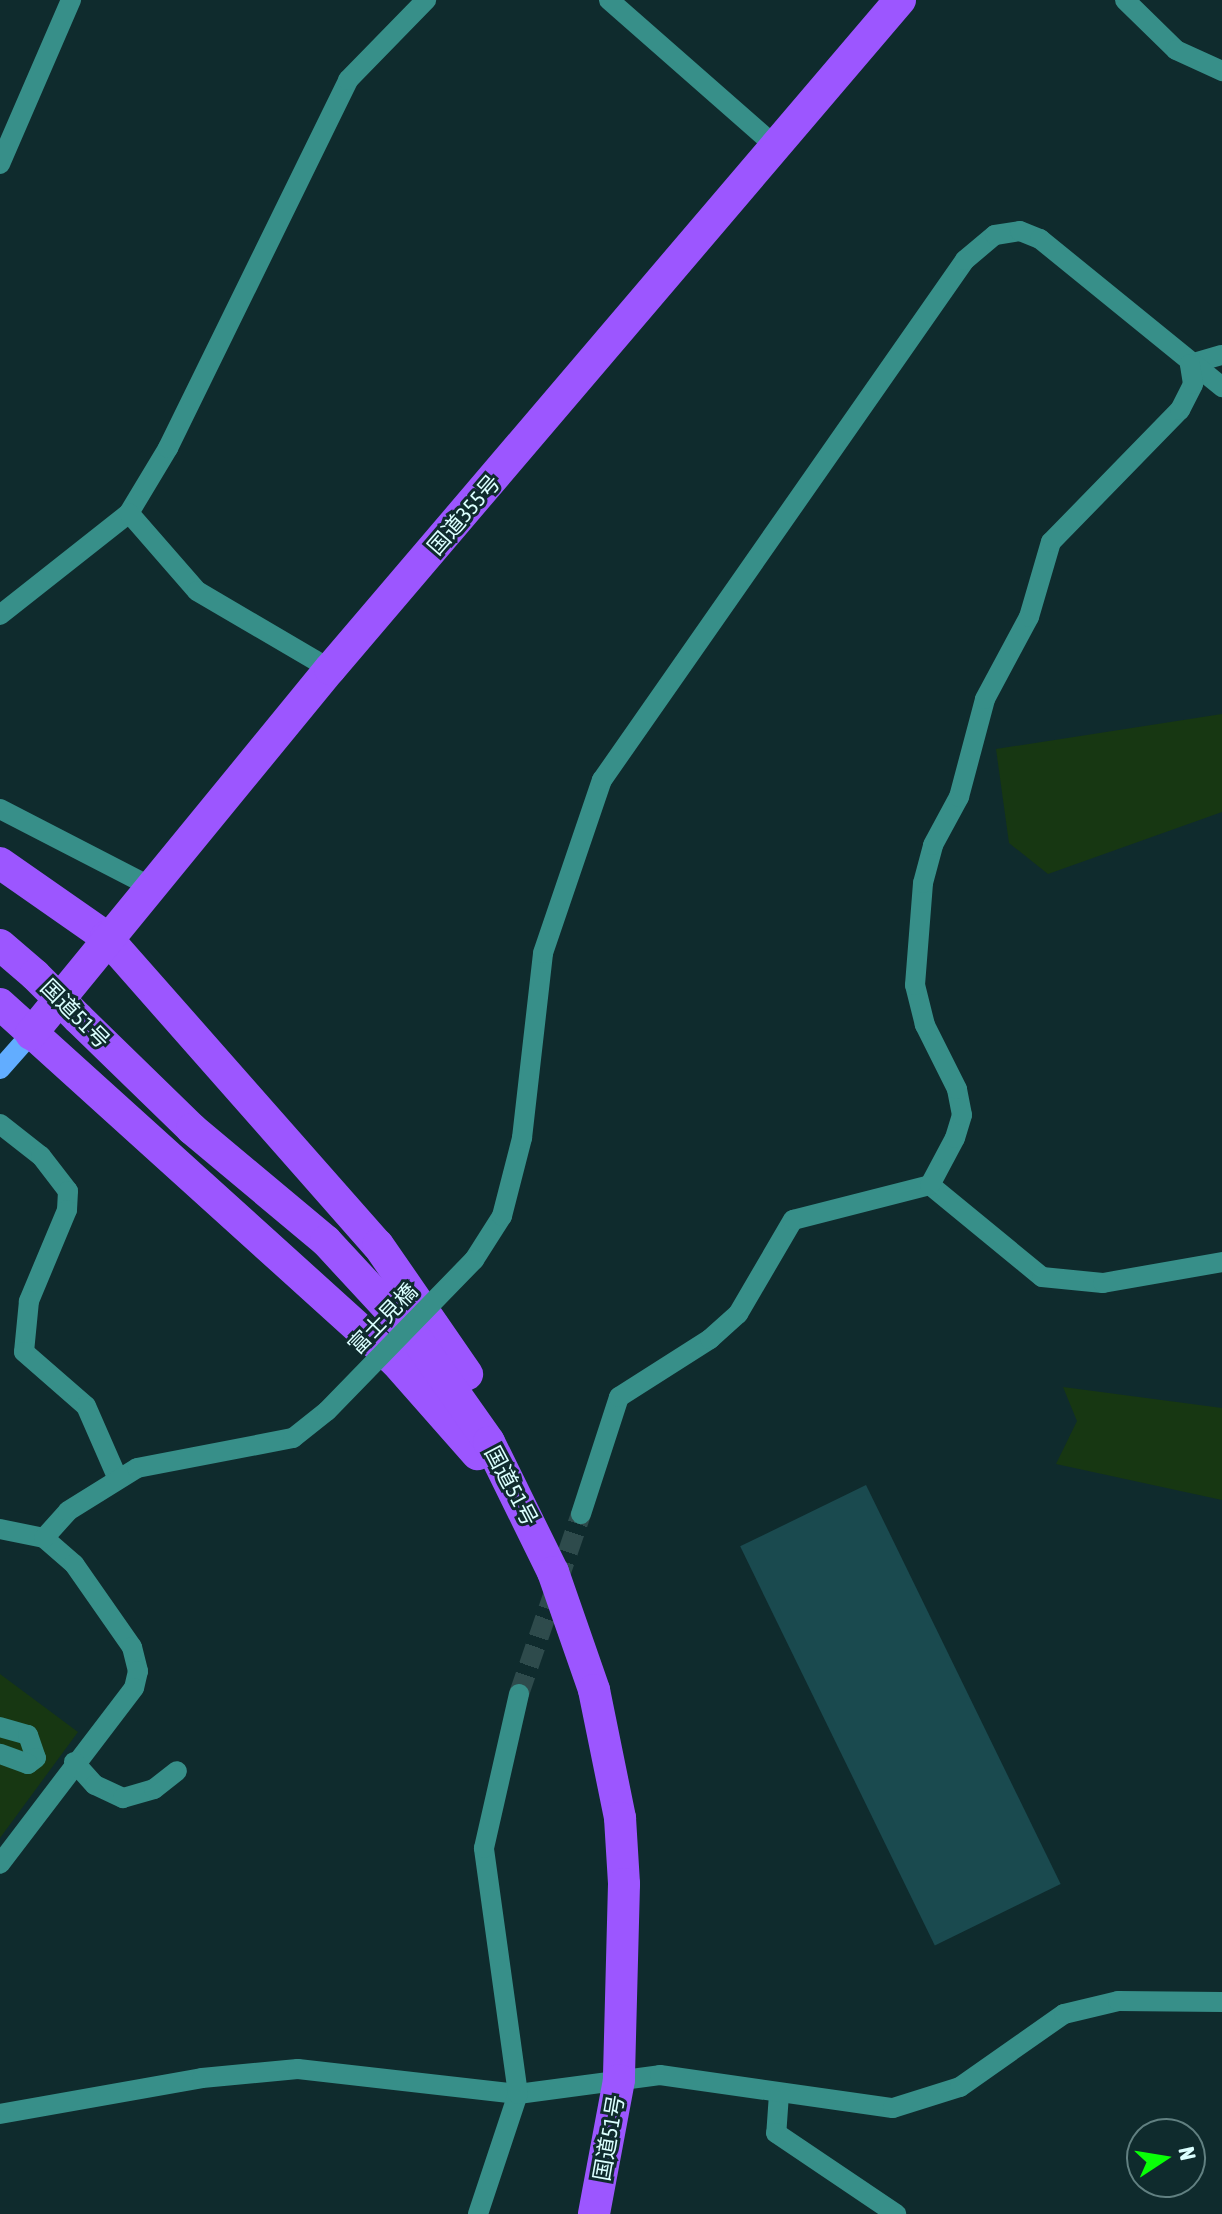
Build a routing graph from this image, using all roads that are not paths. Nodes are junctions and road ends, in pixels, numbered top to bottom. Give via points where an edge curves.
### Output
1 (71, 0) edge
2 (609, 0) edge
3 (900, 0) edge
4 (1125, 0) edge
5 (414, 3) edge
6 (1222, 71) edge
7 (773, 144) junction
8 (0, 164) edge
9 (1222, 355) edge
10 (1190, 364) junction
11 (1222, 387) edge
12 (129, 513) junction
13 (0, 615) edge
14 (330, 669) junction
15 (0, 809) edge
16 (0, 863) edge
17 (151, 887) junction
18 (106, 937) junction
19 (0, 945) edge
20 (0, 1004) edge
21 (31, 1034) junction
22 (0, 1069) edge
23 (0, 1124) edge
24 (930, 1185) junction
25 (1222, 1262) edge
26 (117, 1477) junction
27 (581, 1514) tunnel mouth
28 (0, 1529) edge
29 (44, 1538) junction
30 (594, 1690) junction
31 (519, 1694) tunnel mouth
32 (0, 1727) edge
33 (0, 1754) edge
34 (36, 1758) junction
35 (74, 1762) junction
36 (177, 1771) dead end
37 (58, 1781) junction
38 (0, 1864) edge
39 (1222, 2002) edge
40 (619, 2080) junction
41 (518, 2094) junction
42 (779, 2094) junction
43 (0, 2114) edge
44 (478, 2214) edge
45 (594, 2214) edge
46 (896, 2214) edge

1 - 8 street
2 - 7 street
3 - 7 highway, 国道355号
4 - 6 street via 1176,50
5 - 12 street via 348,80 168,448
7 - 14 highway, 国道355号
9 - 10 street
10 - 11 street, 富士見橋
10 - 24 street via 1193,384 1180,410 1051,542 1029,617 985,699 959,797 933,845 923,883 915,985 962,1115
10 - 26 street, 富士見橋, bridge via 1040,239 1020,231 995,235 965,260 602,780 543,953 522,1138 502,1216 474,1260 327,1411 293,1438 159,1462
12 - 13 street
12 - 14 street via 197,591
14 - 17 highway, 国道355号
15 - 17 street
16 - 18 highway
17 - 18 highway, 国道355号
18 - 21 highway, 国道355号
18 - 30 highway via 378,1245 441,1332 539,1507 569,1588
19 - 30 highway, 国道51号, bridge via 192,1129 326,1241 415,1337 473,1417 527,1512
20 - 21 highway
21 - 22 main road
21 - 30 highway via 329,1298 433,1403 503,1497
23 - 26 street via 41,1156 68,1191 67,1210 29,1301 24,1352 86,1406
24 - 25 street via 1042,1277 1103,1283
24 - 27 street via 793,1220 738,1314 710,1339 619,1397
26 - 29 street, 富士見橋 via 68,1511
28 - 29 street
29 - 35 street via 102,1599 132,1647 138,1671 134,1688
30 - 40 highway, 国道51号 via 620,1818
31 - 41 street via 484,1848
32 - 34 street via 28,1735
33 - 34 street via 28,1764
34 - 37 street
35 - 36 street via 95,1785 123,1798 154,1789
35 - 37 street
37 - 38 street
39 - 42 street via 1118,2001 1064,2014 960,2087 915,2106 883,2108
40 - 41 street
40 - 42 street via 660,2075
40 - 45 highway, 国道51号
41 - 43 street via 298,2069 202,2078
41 - 44 street
42 - 46 street via 776,2133

